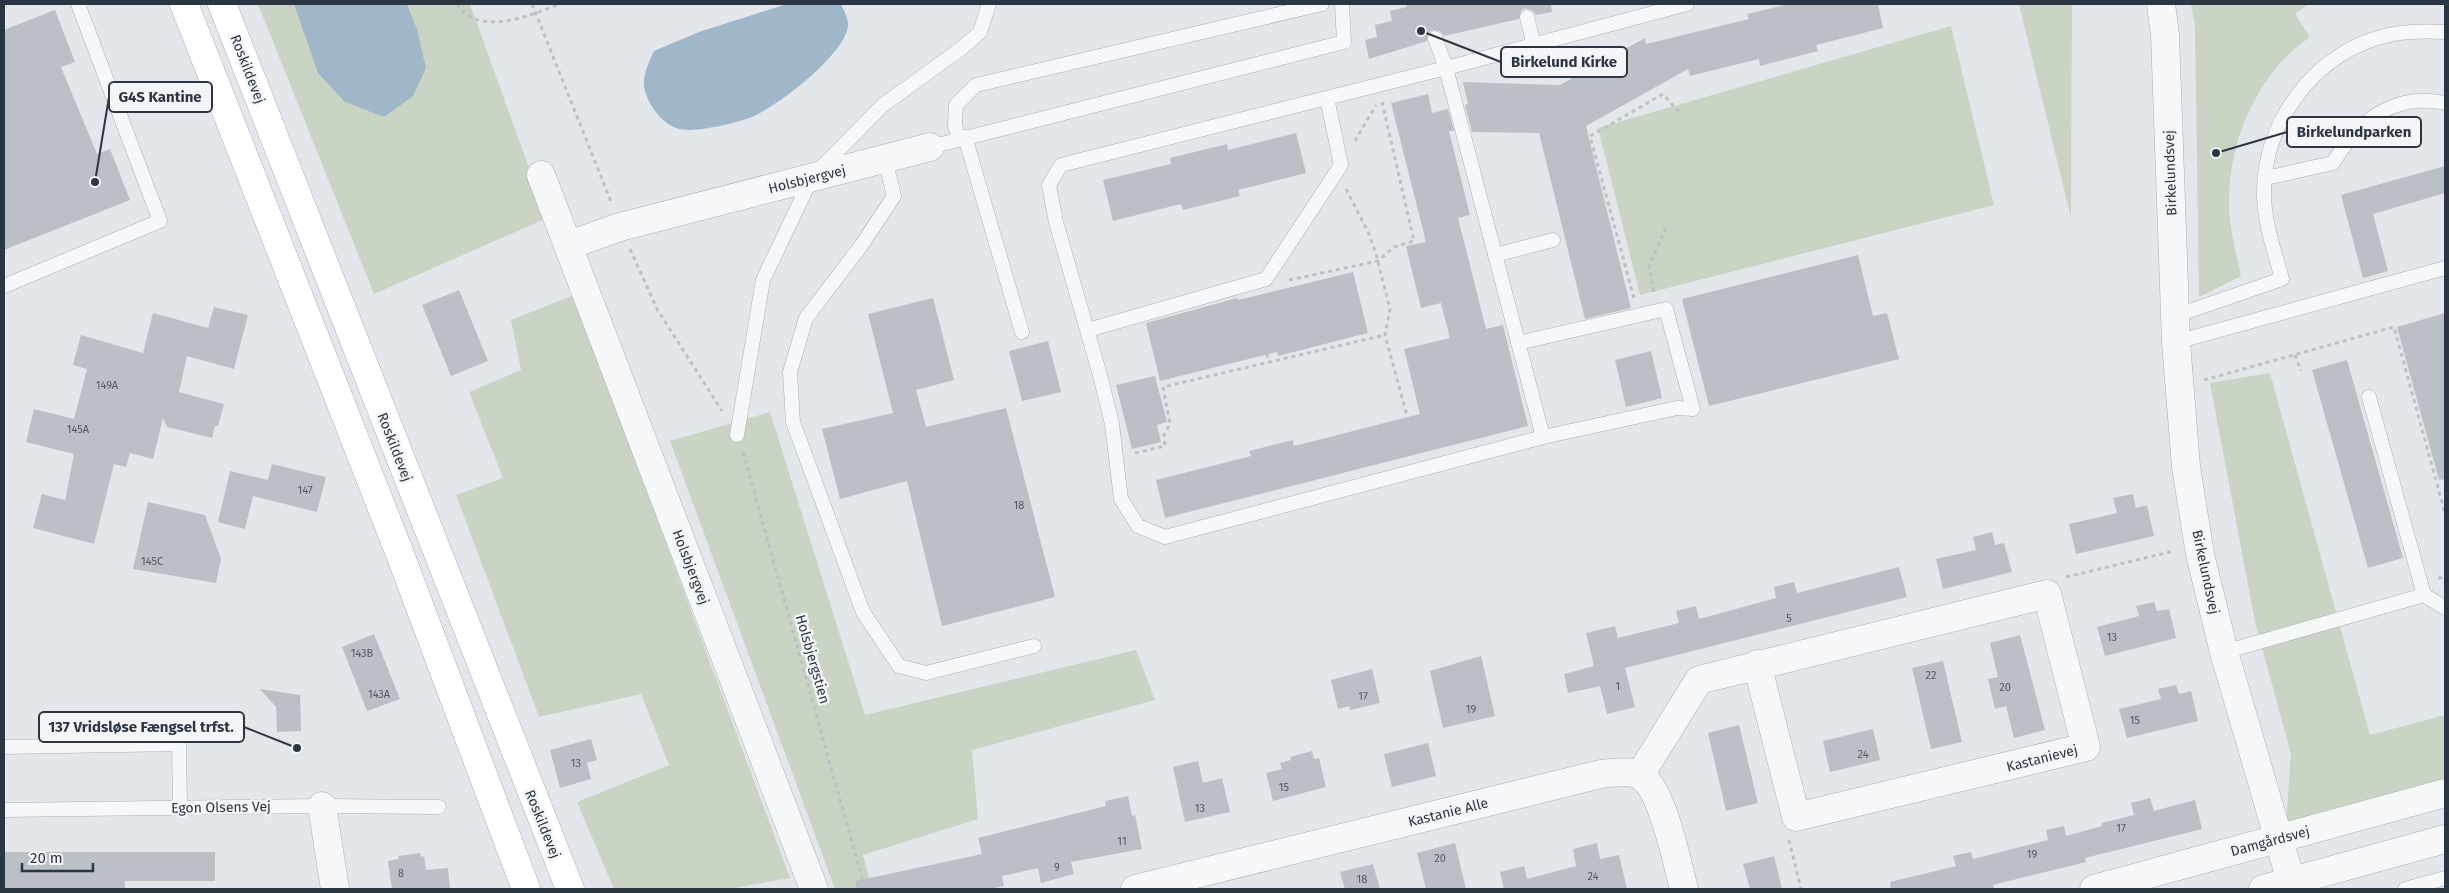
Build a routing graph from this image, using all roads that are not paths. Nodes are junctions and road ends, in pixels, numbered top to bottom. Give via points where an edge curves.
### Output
1 (78, 4) edge
2 (184, 4) edge
3 (222, 4) edge
4 (989, 4) edge
5 (1322, 4) edge
6 (1342, 4) edge
7 (1687, 4) edge
8 (2161, 4) edge
9 (1527, 17) dead end
10 (2445, 32) edge
11 (1435, 38) dead end
12 (1534, 44) junction
13 (1446, 68) junction
14 (1327, 98) junction
15 (2445, 102) edge
16 (962, 138) junction
17 (930, 147) joint
18 (885, 159) junction
19 (541, 175) dead end
20 (812, 177) junction
21 (2266, 178) junction
22 (1553, 240) dead end
23 (569, 245) junction
24 (1495, 256) junction
25 (2445, 268) edge
26 (4, 286) edge
27 (2175, 329) junction
28 (1088, 330) junction
29 (1022, 332) dead end
30 (1518, 343) junction
31 (2369, 397) dead end
32 (737, 435) road end
33 (1543, 437) junction
34 (2424, 595) junction
35 (2445, 608) edge
36 (1034, 646) dead end
37 (2224, 652) junction
38 (1757, 664) junction
39 (4, 747) edge
40 (1640, 775) junction
41 (2445, 793) edge
42 (322, 806) junction
43 (180, 807) junction
44 (439, 807) dead end
45 (4, 810) edge
46 (2445, 839) edge
47 (2277, 840) junction
48 (2445, 878) edge
49 (2293, 885) edge
50 (335, 889) edge
51 (526, 889) edge
52 (570, 889) edge
53 (814, 889) edge
54 (1135, 889) edge
55 (1684, 889) edge
56 (2094, 889) edge
57 (2263, 889) edge
58 (2405, 889) edge

1 - 26 lane via 160,221
2 - 51 main road via 398,549
3 - 52 main road, Roskildevej
4 - 20 lane via 980,32 883,104
5 - 16 lane via 976,85 956,105 955,125
6 - 16 lane via 1344,42
7 - 12 lane
8 - 27 street, Birkelundsvej via 2165,35
9 - 12 lane
10 - 21 lane via 2412,31 2378,37 2346,51 2317,72 2294,98 2277,129 2267,162
11 - 13 lane
12 - 13 lane
13 - 14 lane
13 - 24 lane
14 - 28 lane via 1339,168 1266,278
14 - 28 lane via 1061,165 1049,185 1056,222
15 - 21 lane via 2410,102 2386,110 2364,123 2346,141 2333,163
16 - 17 lane
16 - 29 lane
17 - 18 street, Holsbjergvej
18 - 20 street, Holsbjergvej
18 - 36 lane via 894,196 806,318 790,372 793,422 863,612 899,666 926,673
19 - 23 street, Holsbjergvej
20 - 23 street, Holsbjergvej via 620,226
20 - 32 lane via 763,280
21 - 27 lane via 2264,197 2282,279
22 - 24 lane
23 - 53 street, Holsbjergvej
24 - 30 lane
25 - 27 lane
27 - 37 street, Birkelundsvej via 2186,467 2199,545
28 - 33 lane via 1112,424 1121,499 1138,526 1165,537
30 - 33 lane
30 - 33 lane via 1666,309 1693,409 1677,408
31 - 34 lane
34 - 35 lane
34 - 37 lane
37 - 47 street, Birkelundsvej
38 - 38 street, Kastanievej via 2047,594 2086,747 1796,817
38 - 40 street via 1699,680
39 - 43 lane via 179,744
40 - 54 street, Kastanie Alle via 1601,774
40 - 55 street via 1650,784 1662,809
41 - 47 street, Damgårdsvej
42 - 43 lane, Egon Olsens Vej
42 - 44 lane, Egon Olsens Vej
42 - 50 street
43 - 45 lane, Egon Olsens Vej
46 - 49 street
47 - 49 street, Birkelundsvej
47 - 56 street, Damgårdsvej
48 - 58 lane
49 - 57 street

